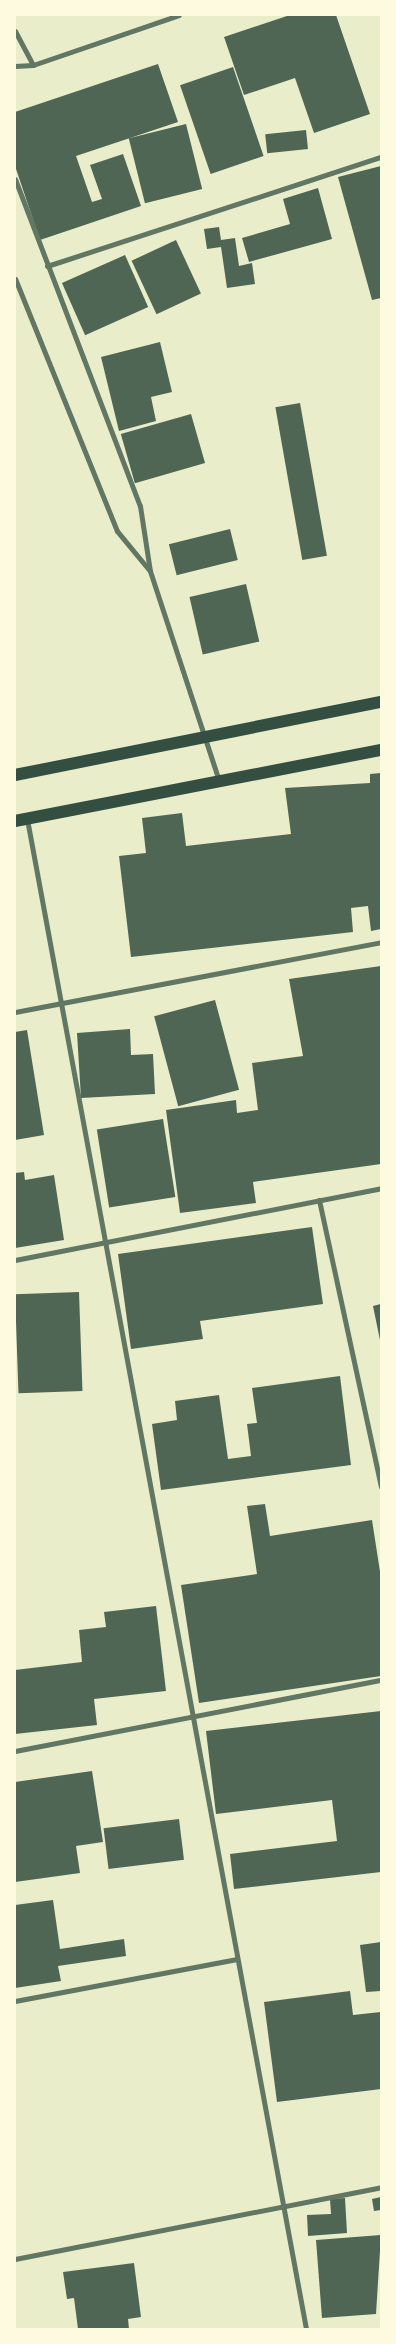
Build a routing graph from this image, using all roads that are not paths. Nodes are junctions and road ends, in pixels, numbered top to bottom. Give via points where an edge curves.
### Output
1 (179, 15) edge
2 (15, 31) edge
3 (33, 65) junction
4 (15, 66) edge
5 (381, 157) edge
6 (15, 178) edge
7 (47, 266) junction
8 (15, 279) edge
9 (150, 570) junction
10 (381, 702) edge
11 (207, 738) junction
12 (381, 750) edge
13 (15, 775) edge
14 (219, 781) junction
15 (21, 820) edge
16 (381, 942) edge
17 (59, 1002) junction
18 (15, 1012) edge
19 (381, 1188) edge
20 (319, 1200) junction
21 (103, 1242) junction
22 (15, 1260) edge
23 (381, 1486) edge
24 (381, 1680) edge
25 (191, 1714) junction
26 (15, 1751) edge
27 (237, 1959) junction
28 (15, 2001) edge
29 (381, 2187) edge
30 (283, 2206) junction
31 (15, 2259) edge
32 (306, 2329) edge

1 - 3 street
2 - 3 street
3 - 4 street
5 - 7 street
6 - 7 street
7 - 9 street via 140,506
8 - 9 street via 117,531
9 - 11 street
10 - 11 main road
11 - 13 main road
11 - 14 street
12 - 14 main road
14 - 15 main road
15 - 17 street
16 - 17 street
17 - 18 street
17 - 21 street
19 - 20 street
20 - 21 street
20 - 23 street
21 - 22 street
21 - 25 street
24 - 25 street
25 - 26 street
25 - 27 street
27 - 28 street
27 - 30 street
29 - 30 street
30 - 31 street
30 - 32 street

